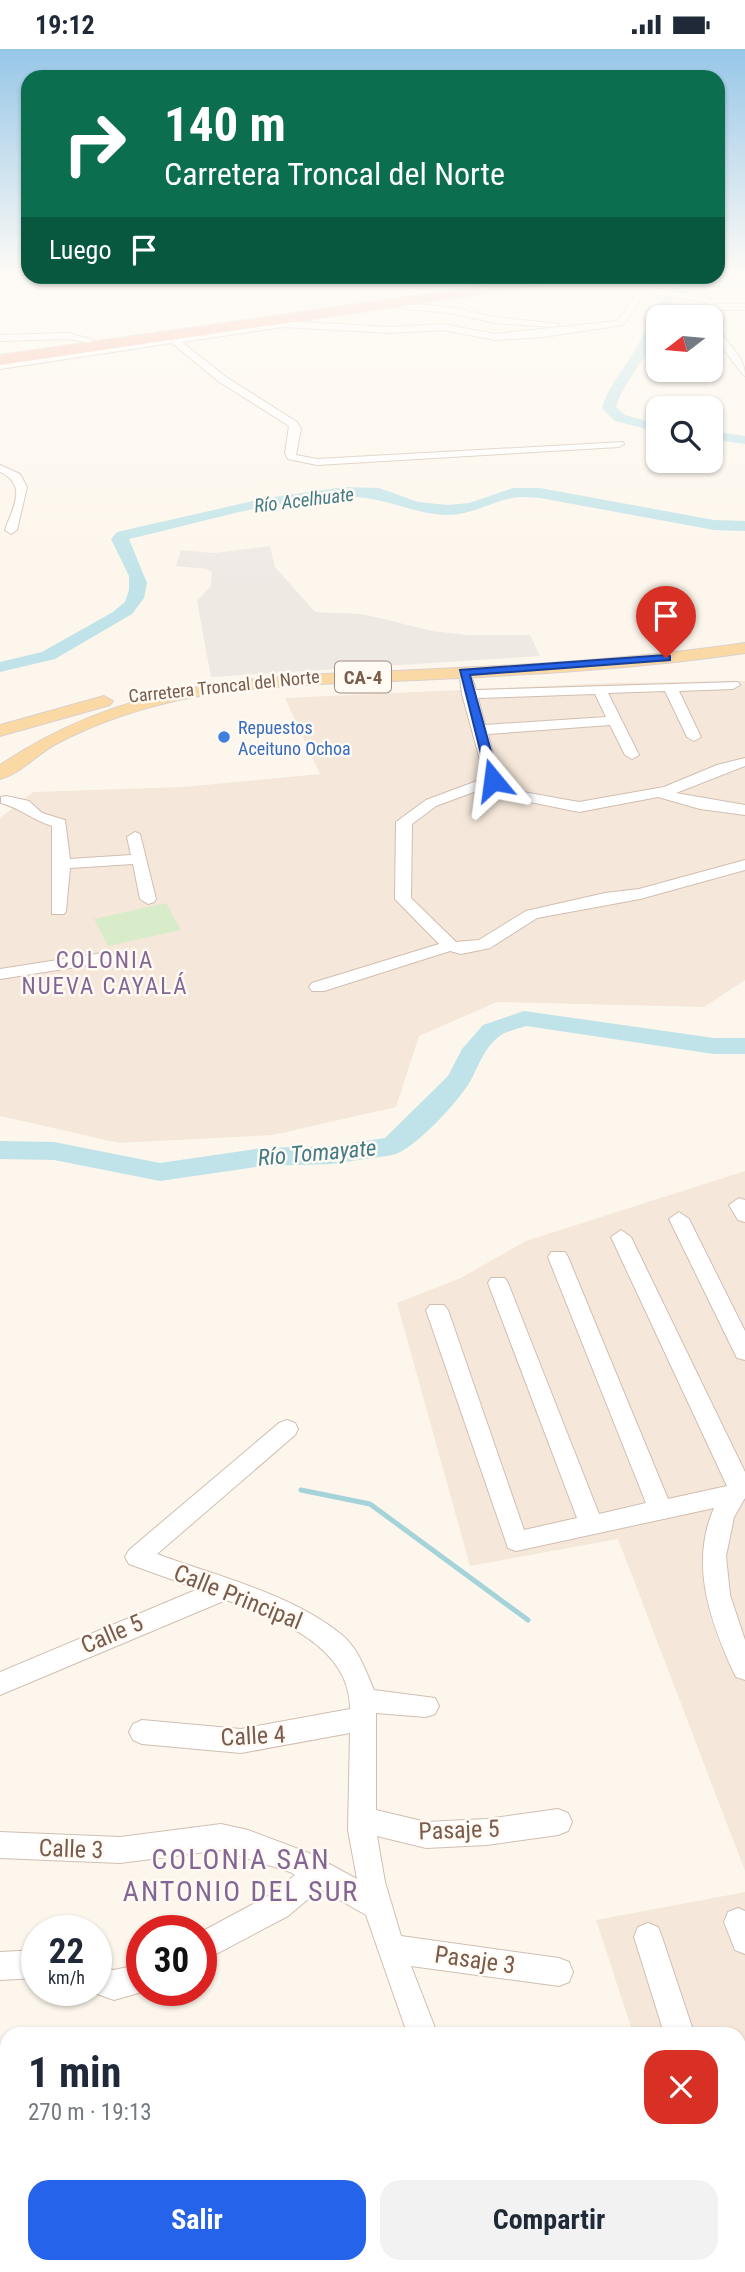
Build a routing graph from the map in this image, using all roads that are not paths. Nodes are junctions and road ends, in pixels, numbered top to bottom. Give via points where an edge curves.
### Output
1 (223, 380) edge
2 (619, 444) dead end
3 (0, 468) edge
4 (11, 530) dead end
5 (745, 642) edge
6 (745, 648) edge
7 (464, 672) junction
8 (733, 685) dead end
9 (670, 687) junction
10 (599, 689) junction
11 (469, 694) junction
12 (614, 721) junction
13 (479, 730) junction
14 (0, 731) edge
15 (694, 737) dead end
16 (632, 755) dead end
17 (745, 762) edge
18 (0, 773) edge
19 (493, 780) junction
20 (659, 793) junction
21 (2, 802) edge
22 (745, 810) edge
23 (135, 837) dead end
24 (141, 859) junction
25 (62, 864) junction
26 (745, 865) edge
27 (148, 898) dead end
28 (58, 911) dead end
29 (450, 946) junction
30 (108, 957) dead end
31 (0, 974) edge
32 (318, 987) dead end
33 (679, 1219) dead end
34 (621, 1237) dead end
35 (558, 1257) dead end
36 (498, 1283) dead end
37 (437, 1310) dead end
38 (745, 1352) edge
39 (286, 1429) dead end
40 (740, 1489) edge
41 (660, 1509) junction
42 (591, 1524) junction
43 (226, 1589) junction
44 (745, 1669) edge
45 (0, 1683) edge
46 (426, 1706) dead end
47 (364, 1709) junction
48 (142, 1732) dead end
49 (362, 1821) junction
50 (558, 1822) dead end
51 (0, 1845) edge
52 (318, 1873) junction
53 (377, 1906) junction
54 (648, 1937) dead end
55 (217, 1939) edge
56 (390, 1949) junction
57 (21, 1965) edge
58 (0, 1966) edge
59 (559, 1972) dead end
60 (420, 2027) edge
61 (677, 2027) edge

1 - 2 street via 293,424 290,453 317,462
3 - 4 street via 20,483 22,496
5 - 14 main road, Carretera Troncal del Norte / CA-4 via 610,657 217,683 123,696
6 - 7 main road, Carretera Troncal del Norte / CA-4
7 - 11 street
7 - 18 main road, Carretera Troncal del Norte / CA-4 via 238,685 168,695 85,721 40,743
8 - 9 street
9 - 10 street
9 - 15 street
10 - 11 street
10 - 12 street
11 - 13 street
12 - 13 street
12 - 16 street
13 - 19 street
17 - 20 street
19 - 20 street via 501,792 579,807
19 - 29 street via 431,803 404,822 403,899
20 - 22 street
21 - 25 street via 24,804 37,816 60,823
23 - 24 street
24 - 25 street
24 - 27 street
25 - 28 street
26 - 29 street via 640,894 532,914 484,944 461,949
29 - 32 street
30 - 31 street
33 - 38 street
34 - 40 street
35 - 41 street
36 - 42 street
37 - 42 street via 516,1541
39 - 43 street, Calle Principal via 137,1557
40 - 41 street
40 - 44 street via 717,1530 713,1565 718,1596
41 - 42 street
43 - 45 street, Calle 5
43 - 47 street, Calle Principal via 277,1608 334,1643 348,1660
46 - 47 street
47 - 48 street, Calle 4 via 302,1732 241,1741
47 - 49 street, Calle Principal
49 - 50 street, Pasaje 5 via 426,1835
49 - 53 street, Calle Principal
51 - 52 street, Calle 3 via 120,1850 221,1837 273,1852
52 - 53 street, Calle 3
52 - 55 street via 278,1906
53 - 56 street, Calle Principal
54 - 61 street
56 - 59 street, Pasaje 3
56 - 60 street, Calle Principal
57 - 58 street

